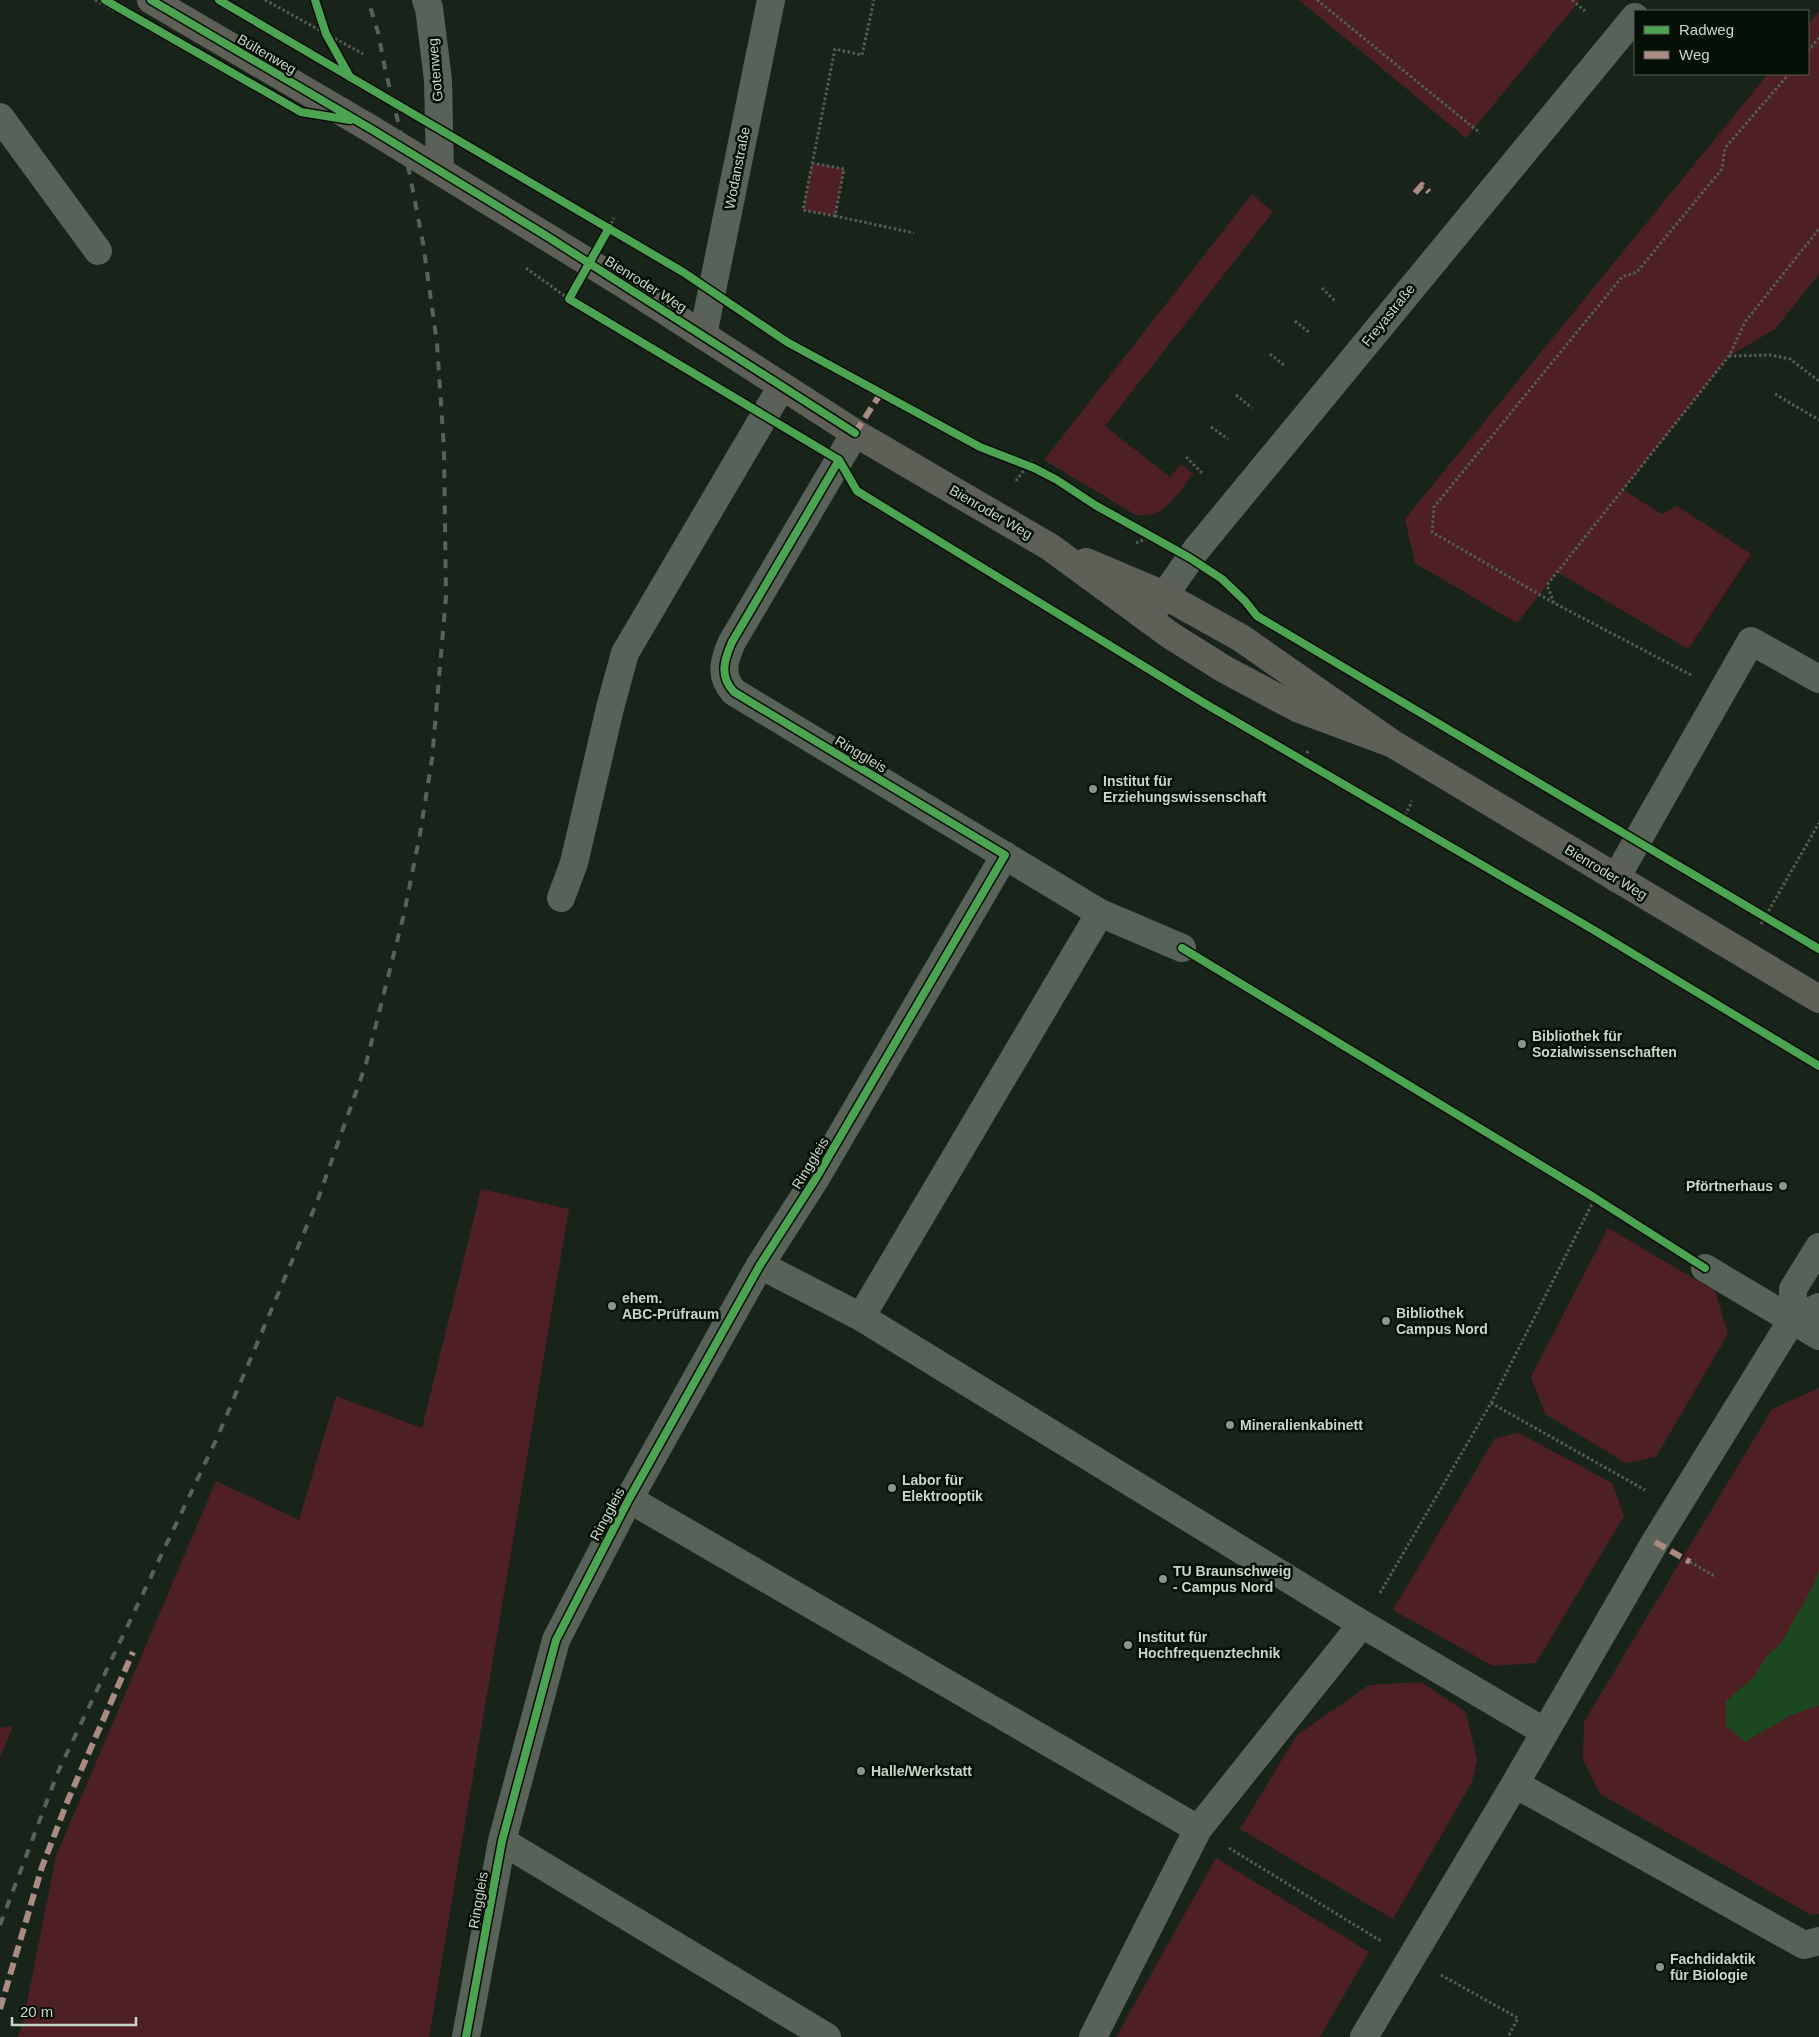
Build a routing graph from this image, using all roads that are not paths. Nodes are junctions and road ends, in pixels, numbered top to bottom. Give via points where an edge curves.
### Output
1 (151, 0) edge
2 (426, 0) edge
3 (771, 0) edge
4 (1649, 0) edge
5 (1641, 10) edge
6 (1634, 18) edge
7 (0, 117) edge
8 (371, 129) joint
9 (440, 171) junction
10 (98, 251) dead end
11 (704, 335) junction
12 (782, 386) junction
13 (855, 433) junction
14 (1050, 547) junction
15 (1164, 595) junction
16 (1148, 619) junction
17 (1819, 679) edge
18 (1393, 744) junction
19 (1005, 855) junction
20 (1616, 878) junction
21 (561, 898) dead end
22 (1100, 913) junction
23 (1182, 948) dead end
24 (1819, 999) edge
25 (1819, 1247) edge
26 (760, 1265) junction
27 (1705, 1268) dead end
28 (1819, 1307) edge
29 (861, 1318) junction
30 (1792, 1320) junction
31 (1819, 1336) edge
32 (629, 1499) junction
33 (1362, 1624) junction
34 (1545, 1732) junction
35 (1516, 1784) junction
36 (1198, 1829) junction
37 (502, 1841) junction
38 (1819, 1941) edge
39 (466, 2037) edge
40 (827, 2037) edge
41 (1093, 2037) edge
42 (1364, 2037) edge

1 - 8 main road, Bültenweg
2 - 9 street, Gotenweg via 438,80
3 - 11 street, Wodanstraße
4 - 5 street
6 - 15 street, Freyastraße via 1401,299 1190,558
7 - 10 street
8 - 9 main road, Bienroder Weg
9 - 11 main road, Bienroder Weg
11 - 12 main road, Bienroder Weg
12 - 13 main road, Bienroder Weg
12 - 21 street via 625,653 574,863
13 - 14 main road, Bienroder Weg
13 - 19 street, Ringgleis via 732,642 724,661 725,681 734,692
14 - 15 main road, Bienroder Weg
14 - 16 main road, Bienroder Weg
15 - 16 street, Freyastraße
15 - 18 main road, Bienroder Weg via 1242,638
16 - 18 main road, Bienroder Weg via 1224,669 1299,709
17 - 20 street via 1751,641
18 - 20 main road, Bienroder Weg
19 - 22 street
19 - 26 street, Ringgleis via 816,1178
20 - 24 main road, Bienroder Weg
22 - 23 street
22 - 29 street
25 - 30 street via 1793,1289
26 - 29 street
26 - 32 street, Ringgleis
27 - 30 street
28 - 30 street
29 - 33 street
30 - 31 street
30 - 34 street via 1675,1508
32 - 36 street
32 - 37 street, Ringgleis via 556,1640
33 - 34 street
33 - 36 street
34 - 35 street
35 - 38 street via 1804,1945
35 - 42 street
36 - 41 street
37 - 39 street, Ringgleis
37 - 40 street

